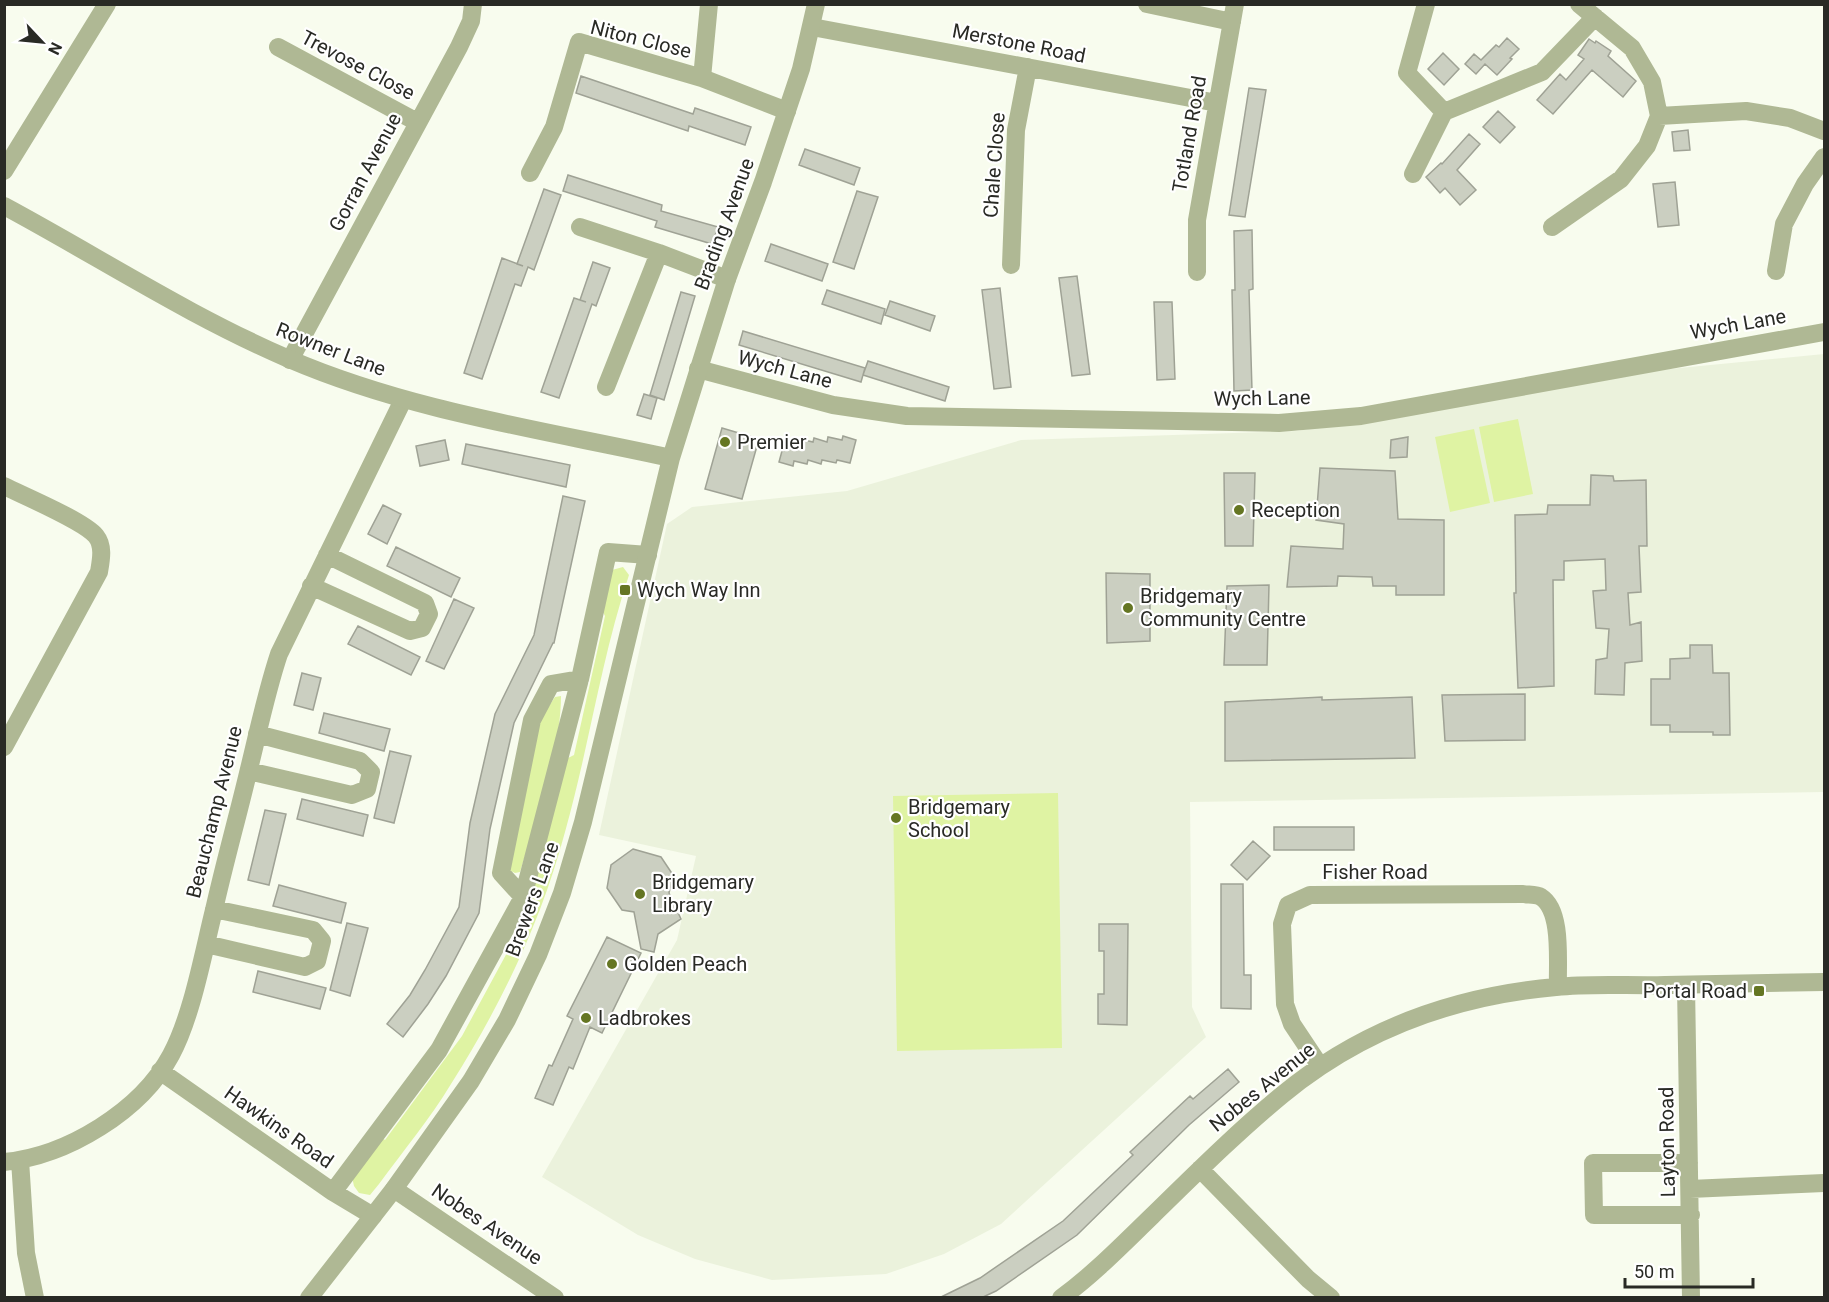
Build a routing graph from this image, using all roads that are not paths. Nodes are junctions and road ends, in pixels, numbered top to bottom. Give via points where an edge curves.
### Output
1 (107, 4) edge
2 (472, 4) edge
3 (709, 4) edge
4 (816, 4) edge
5 (1147, 4) edge
6 (1426, 4) edge
7 (1578, 4) edge
8 (1233, 13) edge
9 (1595, 17) junction
10 (812, 27) junction
11 (278, 47) dead end
12 (1028, 67) junction
13 (702, 78) junction
14 (1217, 103) junction
15 (787, 111) junction
16 (1444, 112) junction
17 (1659, 116) junction
18 (417, 122) junction
19 (1824, 131) edge
20 (1824, 157) edge
21 (4, 171) edge
22 (530, 173) dead end
23 (1413, 174) dead end
24 (4, 206) edge
25 (580, 227) dead end
26 (1552, 227) dead end
27 (659, 253) junction
28 (1011, 266) dead end
29 (1776, 271) dead end
30 (1197, 272) dead end
31 (727, 279) junction
32 (1824, 332) edge
33 (290, 360) junction
34 (698, 369) junction
35 (606, 387) dead end
36 (403, 400) junction
37 (671, 458) junction
38 (4, 486) edge
39 (327, 555) junction
40 (648, 555) junction
41 (311, 586) junction
42 (580, 679) junction
43 (257, 734) junction
44 (4, 747) edge
45 (249, 771) junction
46 (524, 897) junction
47 (214, 909) junction
48 (206, 944) junction
49 (1824, 982) edge
50 (1686, 985) junction
51 (1558, 987) junction
52 (1320, 1066) junction
53 (160, 1071) junction
54 (12, 1161) edge
55 (1689, 1163) junction
56 (1200, 1169) junction
57 (1824, 1183) edge
58 (394, 1189) junction
59 (1690, 1189) junction
60 (333, 1192) junction
61 (1691, 1215) junction
62 (373, 1216) junction
63 (35, 1298) edge
64 (309, 1298) edge
65 (555, 1298) edge
66 (1061, 1298) edge
67 (1331, 1298) edge
68 (1691, 1298) edge

1 - 21 street
2 - 18 street, Gorran Avenue via 471,21 459,47
3 - 13 street
4 - 10 street, Brading Avenue
5 - 8 street
6 - 16 street via 1407,73
7 - 9 street
8 - 14 street, Totland Road
9 - 16 street via 1542,72
9 - 17 street via 1632,48 1652,82
10 - 12 street, Merstone Road
10 - 15 street, Brading Avenue
11 - 18 street, Trevose Close
12 - 14 street, Merstone Road
12 - 28 street, Chale Close via 1016,130
13 - 15 street, Niton Close
13 - 22 street, Niton Close via 579,42 554,127
14 - 30 street, Totland Road via 1197,220
15 - 31 street, Brading Avenue
16 - 23 street
17 - 19 street via 1746,111 1790,118
17 - 26 street via 1647,146 1621,179
18 - 33 street, Gorran Avenue
20 - 29 street via 1784,224
24 - 33 street, Rowner Lane via 235,335
25 - 27 street
27 - 31 street
27 - 35 street
31 - 34 street, Brading Avenue
32 - 34 street, Wych Lane via 1361,416 1279,423 907,416 833,405
33 - 36 street, Rowner Lane
34 - 37 street, Brading Avenue
36 - 37 street, Rowner Lane
36 - 39 street, Beauchamp Avenue
37 - 40 street, Brewers Lane
38 - 44 street via 84,526 97,536 102,553 99,572
39 - 41 street, Beauchamp Avenue
39 - 41 street via 425,603 429,614 422,628 410,631
40 - 42 street via 608,552
40 - 58 street, Brewers Lane via 583,822 538,955 507,1020 471,1081
41 - 43 street, Beauchamp Avenue via 279,654
42 - 46 street
42 - 46 street via 551,684 532,720 501,873
43 - 45 street, Beauchamp Avenue
43 - 45 street via 360,760 371,772 367,789 352,795
45 - 47 street, Beauchamp Avenue
46 - 60 street via 439,1050
47 - 48 street, Beauchamp Avenue
47 - 48 street via 314,930 322,941 317,961 305,967
48 - 53 street, Beauchamp Avenue via 179,1036
49 - 50 street, Nobes Avenue
50 - 51 street, Nobes Avenue
50 - 55 street, Layton Road
51 - 52 street, Nobes Avenue via 1458,1003 1410,1018
51 - 52 street, Fisher Road via 1556,917 1540,896 1311,894 1288,904 1282,924 1285,1004 1292,1024
52 - 56 street, Nobes Avenue
53 - 54 street, Beauchamp Avenue via 120,1113 94,1131 72,1143
53 - 60 street, Hawkins Road
54 - 63 street
55 - 59 street, Layton Road
55 - 61 street via 1593,1163 1594,1215
56 - 66 street, Nobes Avenue via 1106,1261
56 - 67 street
57 - 59 street
58 - 62 street, Brewers Lane
58 - 65 street, Nobes Avenue
59 - 61 street, Layton Road
60 - 62 street, Hawkins Road
61 - 68 street, Layton Road
62 - 64 street, Brewers Lane

